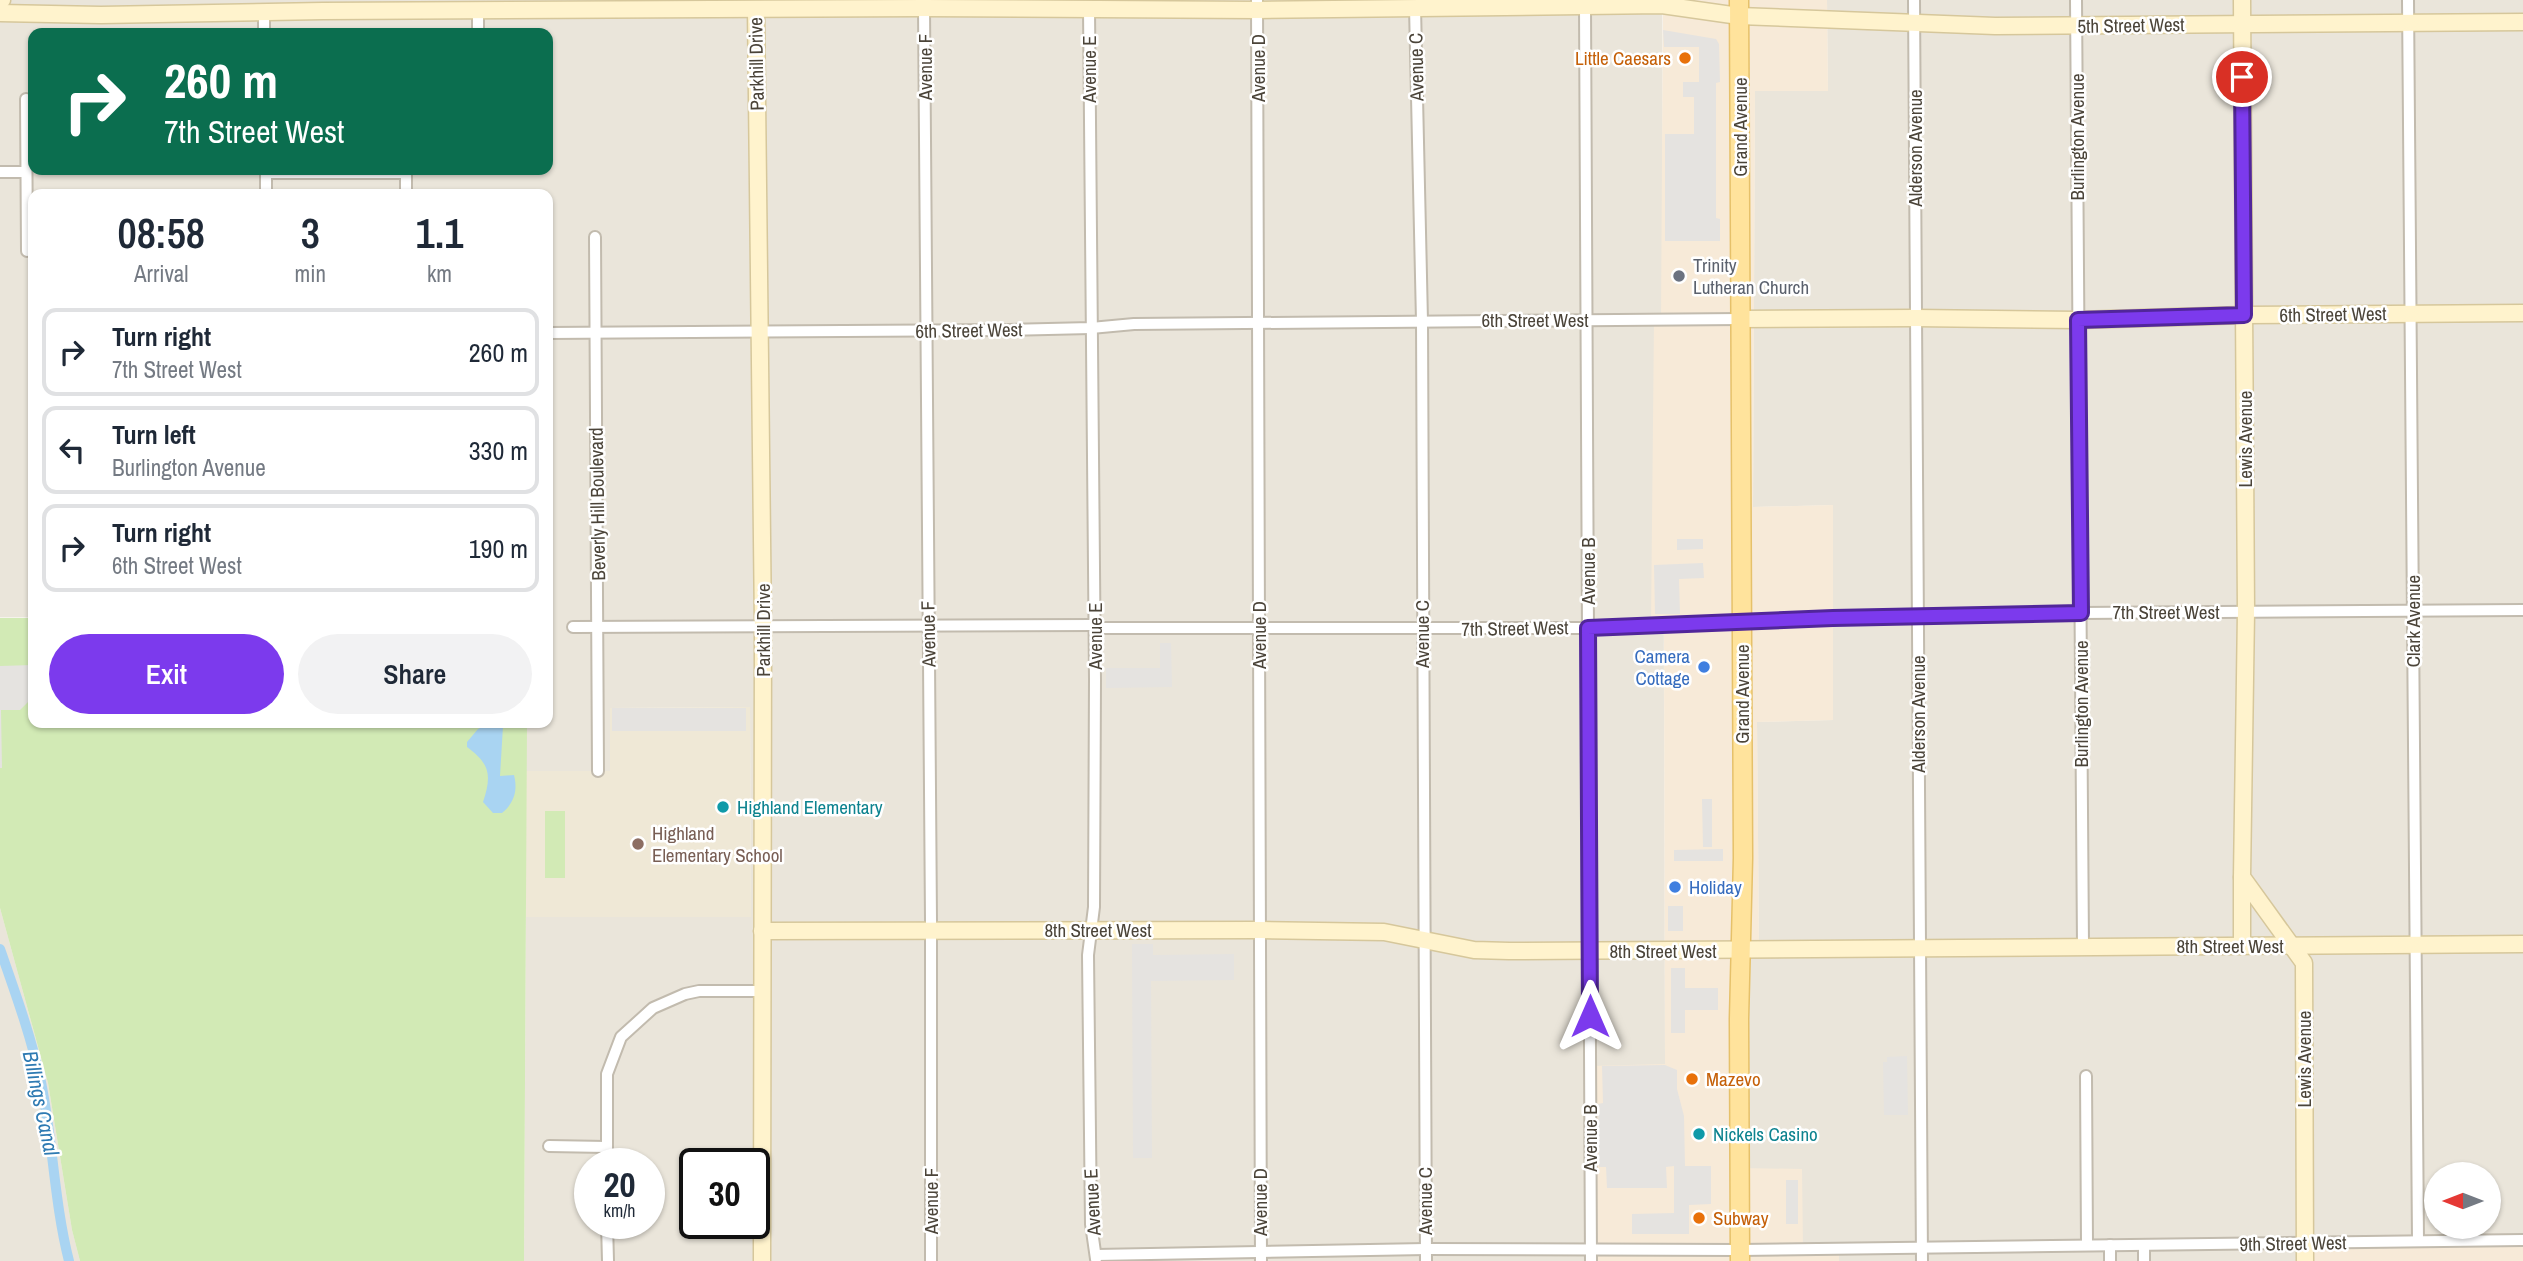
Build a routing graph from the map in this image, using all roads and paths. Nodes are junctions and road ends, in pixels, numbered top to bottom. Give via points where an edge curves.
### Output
1 (1914, 0) edge
2 (2076, 0) edge
3 (2242, 0) edge
4 (2408, 0) edge
5 (756, 5) edge
6 (1168, 5) edge
7 (1257, 5) edge
8 (1333, 5) edge
9 (323, 6) edge
10 (508, 6) edge
11 (594, 6) edge
12 (1585, 6) junction
13 (1415, 7) junction
14 (100, 8) edge
15 (924, 8) junction
16 (1739, 8) edge
17 (1089, 9) junction
18 (478, 11) junction
19 (264, 12) junction
20 (0, 13) edge
21 (1914, 22) junction
22 (2523, 22) edge
23 (2408, 23) junction
24 (2242, 24) junction
25 (2076, 26) junction
26 (264, 28) edge
27 (478, 28) edge
28 (26, 99) dead end
29 (0, 172) edge
30 (26, 172) junction
31 (595, 237) dead end
32 (27, 251) dead end
33 (2410, 313) junction
34 (2523, 313) edge
35 (2244, 315) junction
36 (1916, 318) junction
37 (1741, 319) junction
38 (1587, 320) junction
39 (2078, 320) junction
40 (1422, 321) junction
41 (1258, 322) junction
42 (1091, 328) junction
43 (926, 331) junction
44 (761, 332) junction
45 (553, 333) edge
46 (595, 333) junction
47 (2413, 610) junction
48 (2523, 610) edge
49 (2246, 612) junction
50 (2081, 613) junction
51 (1918, 618) junction
52 (1742, 623) junction
53 (928, 624) junction
54 (573, 627) dead end
55 (598, 627) junction
56 (763, 627) junction
57 (1095, 627) junction
58 (1588, 628) junction
59 (1259, 629) junction
60 (1422, 629) junction
61 (598, 771) dead end
62 (2242, 877) junction
63 (1261, 930) junction
64 (762, 931) junction
65 (931, 931) junction
66 (1091, 931) junction
67 (1425, 939) junction
68 (2416, 943) junction
69 (2523, 944) edge
70 (2083, 946) junction
71 (2242, 946) junction
72 (2291, 946) junction
73 (1920, 947) junction
74 (1589, 951) junction
75 (1741, 951) junction
76 (762, 991) junction
77 (2086, 1076) dead end
78 (549, 1146) dead end
79 (606, 1147) joint
80 (607, 1239) edge
81 (2523, 1240) edge
82 (2418, 1241) junction
83 (2305, 1242) junction
84 (2087, 1245) junction
85 (2110, 1245) junction
86 (2144, 1245) junction
87 (1922, 1248) junction
88 (1590, 1249) junction
89 (1426, 1255) edge
90 (1740, 1255) edge
91 (1261, 1256) edge
92 (1096, 1258) edge
93 (608, 1261) edge
94 (762, 1261) edge
95 (931, 1261) edge
96 (1591, 1261) edge
97 (1922, 1261) edge
98 (2110, 1261) edge
99 (2144, 1261) edge
100 (2305, 1261) edge

1 - 21 street, Alderson Avenue
2 - 25 street, Burlington Avenue
3 - 24 street, Lewis Avenue
4 - 23 street, Clark Avenue
5 - 11 street, 5th Street West
5 - 15 street, 5th Street West
5 - 44 street, Parkhill Drive
6 - 7 street, 5th Street West
6 - 17 street, 5th Street West
7 - 8 street, 5th Street West
7 - 41 street, Avenue D
8 - 13 street, 5th Street West
9 - 18 street, 5th Street West
9 - 19 street, 5th Street West
10 - 11 street, 5th Street West
10 - 18 street, 5th Street West
12 - 13 street, 5th Street West
12 - 16 street, 5th Street West
12 - 38 street, Avenue B
13 - 40 street, Avenue C
14 - 19 street, 5th Street West
14 - 20 street, 5th Street West
15 - 17 street, 5th Street West
15 - 43 street, Avenue F
16 - 21 street, 5th Street West
16 - 37 main road, Grand Avenue
17 - 42 street, Avenue E
18 - 27 street
19 - 26 street
21 - 25 street, 5th Street West
21 - 36 street, Alderson Avenue
22 - 23 street, 5th Street West
23 - 24 street, 5th Street West
23 - 33 street, Clark Avenue
24 - 25 street, 5th Street West
24 - 35 street, Lewis Avenue
25 - 39 street, Burlington Avenue
28 - 30 street
29 - 30 street
30 - 32 street
31 - 46 street, Beverly Hill Boulevard
33 - 34 street, 6th Street West
33 - 35 street, 6th Street West
33 - 47 street, Clark Avenue
35 - 39 street, 6th Street West
35 - 49 street, Lewis Avenue
36 - 37 street, 6th Street West
36 - 39 street, 6th Street West
36 - 51 street, Alderson Avenue
37 - 38 street, 6th Street West
37 - 52 main road, Grand Avenue
38 - 40 street, 6th Street West
38 - 58 street, Avenue B
39 - 50 street, Burlington Avenue
40 - 41 street, 6th Street West
40 - 60 street, Avenue C
41 - 42 street, 6th Street West
41 - 59 street, Avenue D
42 - 43 street, 6th Street West
42 - 57 street, Avenue E
43 - 44 street, 6th Street West
43 - 53 street, Avenue F
44 - 46 street, 6th Street West
44 - 56 street, Parkhill Drive
45 - 46 street, 6th Street West
46 - 55 street, Beverly Hill Boulevard
47 - 48 street, 7th Street West
47 - 49 street, 7th Street West
47 - 68 street, Clark Avenue
49 - 50 street, 7th Street West
49 - 62 street, Lewis Avenue
50 - 51 street, 7th Street West
50 - 70 street, Burlington Avenue
51 - 52 street, 7th Street West
51 - 73 street, Alderson Avenue
52 - 58 street, 7th Street West
52 - 75 main road, Grand Avenue
53 - 56 street, 7th Street West
53 - 57 street, 7th Street West
53 - 65 street, Avenue F
54 - 55 street, 7th Street West
55 - 56 street, 7th Street West
55 - 61 street, Beverly Hill Boulevard
56 - 64 street, Parkhill Drive
57 - 59 street, 7th Street West
57 - 66 street, Avenue E
58 - 60 street, 7th Street West
58 - 74 street, Avenue B
59 - 60 street, 7th Street West
59 - 63 street, Avenue D
60 - 67 street, Avenue C
62 - 71 street, Lewis Avenue
62 - 72 street, Lewis Avenue
63 - 66 street, 8th Street West
63 - 67 street, 8th Street West via 1384,932
63 - 91 street, Avenue D
64 - 65 street, 8th Street West
64 - 76 street, Parkhill Drive
65 - 66 street, 8th Street West
65 - 95 street, Avenue F
66 - 92 street, Avenue E via 1091,1224
67 - 74 street, 8th Street West via 1474,950
67 - 89 street, Avenue C
68 - 69 street, 8th Street West
68 - 72 street, 8th Street West
68 - 82 street, Clark Avenue
70 - 71 street, 8th Street West
70 - 73 street, 8th Street West
71 - 72 street, 8th Street West
72 - 83 street, Lewis Avenue via 2304,962
73 - 75 street, 8th Street West
73 - 87 street, Alderson Avenue
74 - 75 street, 8th Street West
74 - 88 street, Avenue B
75 - 90 main road, Grand Avenue
76 - 79 street via 685,994 653,1008 621,1037 607,1074
76 - 94 street, Parkhill Drive
77 - 84 street
78 - 79 street
80 - 93 street
81 - 82 street, 9th Street West
82 - 83 street, 9th Street West
83 - 86 street, 9th Street West
83 - 100 street, Lewis Avenue
84 - 85 street, 9th Street West
84 - 87 street, 9th Street West
85 - 86 street, 9th Street West
85 - 98 street
86 - 99 street
87 - 90 street, 9th Street West
87 - 97 street, Alderson Avenue
88 - 89 street, 9th Street West
88 - 90 street, 9th Street West
88 - 96 street, Avenue B
89 - 91 street, 9th Street West
91 - 92 street, 9th Street West

